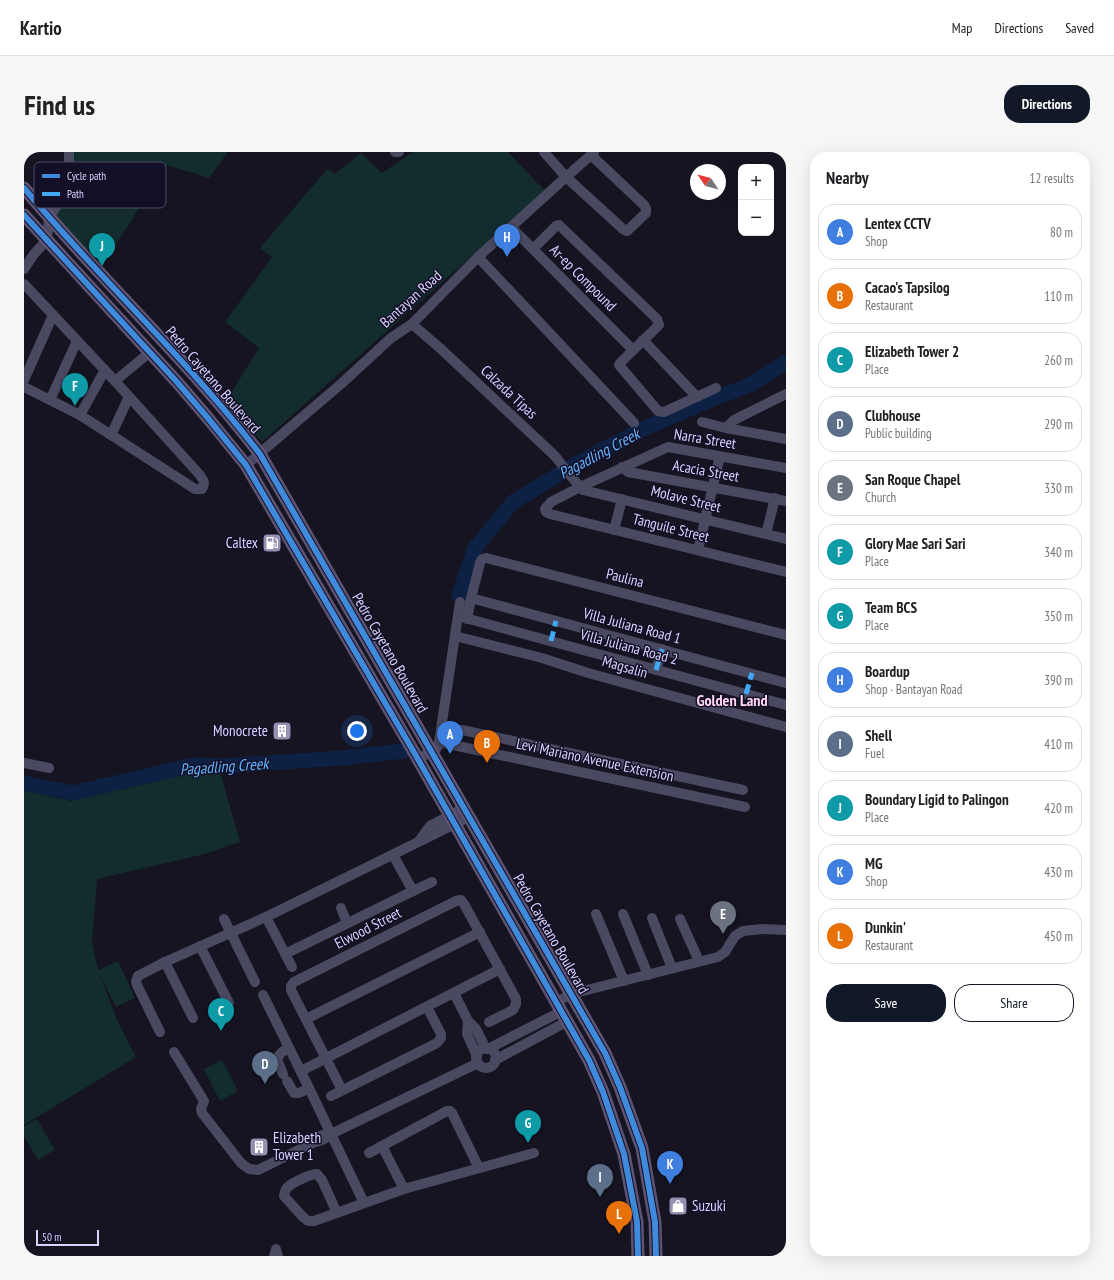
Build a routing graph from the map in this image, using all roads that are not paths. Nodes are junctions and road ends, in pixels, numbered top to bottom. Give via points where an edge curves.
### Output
1 (395, 152) edge
2 (399, 152) edge
3 (544, 152) edge
4 (592, 154) edge
5 (566, 177) junction
6 (24, 188) edge
7 (34, 200) edge
8 (41, 208) edge
9 (55, 208) edge
10 (24, 215) edge
11 (49, 218) junction
12 (511, 227) junction
13 (46, 240) junction
14 (533, 249) junction
15 (478, 258) junction
16 (24, 269) edge
17 (24, 284) edge
18 (53, 315) junction
19 (412, 324) junction
20 (643, 340) junction
21 (78, 341) junction
22 (633, 350) junction
23 (149, 352) junction
24 (105, 370) junction
25 (24, 380) edge
26 (115, 381) junction
27 (24, 387) edge
28 (716, 388) dead end
29 (786, 394) edge
30 (130, 397) junction
31 (696, 397) junction
32 (50, 400) junction
33 (80, 415) junction
34 (702, 422) dead end
35 (634, 423) dead end
36 (726, 428) junction
37 (111, 435) junction
38 (786, 439) edge
39 (260, 454) junction
40 (720, 456) junction
41 (246, 466) junction
42 (622, 468) junction
43 (786, 468) edge
44 (580, 487) junction
45 (713, 488) junction
46 (775, 498) junction
47 (622, 500) junction
48 (786, 501) edge
49 (550, 514) joint
50 (706, 520) junction
51 (614, 530) junction
52 (766, 534) junction
53 (786, 539) edge
54 (698, 550) junction
55 (786, 572) edge
56 (471, 598) junction
57 (460, 602) dead end
58 (463, 618) junction
59 (786, 635) edge
60 (455, 636) junction
61 (662, 649) junction
62 (656, 670) junction
63 (786, 683) edge
64 (786, 705) edge
65 (786, 727) edge
66 (437, 743) junction
67 (418, 759) junction
68 (24, 763) edge
69 (49, 768) dead end
70 (743, 790) dead end
71 (745, 807) dead end
72 (466, 812) junction
73 (452, 820) junction
74 (393, 855) junction
75 (432, 882) dead end
76 (412, 891) junction
77 (341, 908) dead end
78 (596, 914) dead end
79 (623, 914) dead end
80 (266, 917) junction
81 (652, 918) dead end
82 (224, 919) dead end
83 (680, 919) dead end
84 (347, 923) junction
85 (786, 930) edge
86 (231, 932) junction
87 (480, 932) junction
88 (200, 946) junction
89 (285, 954) junction
90 (165, 962) junction
91 (699, 962) junction
92 (292, 967) dead end
93 (672, 968) junction
94 (500, 969) junction
95 (648, 974) junction
96 (624, 981) junction
97 (255, 982) dead end
98 (454, 993) junction
99 (571, 994) junction
100 (263, 995) dead end
101 (229, 1003) dead end
102 (427, 1007) junction
103 (562, 1012) junction
104 (193, 1018) dead end
105 (306, 1019) junction
106 (468, 1021) junction
107 (489, 1022) dead end
108 (160, 1032) dead end
109 (289, 1048) junction
110 (487, 1049) junction
111 (174, 1052) dead end
112 (326, 1058) junction
113 (477, 1059) junction
114 (495, 1060) junction
115 (301, 1071) junction
116 (309, 1088) junction
117 (342, 1090) junction
118 (331, 1096) dead end
119 (331, 1134) junction
120 (382, 1146) junction
121 (368, 1153) dead end
122 (534, 1153) dead end
123 (479, 1168) junction
124 (404, 1189) junction
125 (364, 1203) junction
126 (337, 1213) junction
127 (274, 1256) edge
128 (278, 1256) edge
129 (638, 1256) edge
130 (656, 1256) edge

1 - 2 street
3 - 5 street
4 - 5 street, Bantayan Road
4 - 5 street via 644,205 646,213 630,229 623,229
5 - 12 street, Bantayan Road
6 - 7 main road, Pedro Cayetano Boulevard
8 - 11 main road, Pedro Cayetano Boulevard
9 - 11 street
10 - 13 main road, Pedro Cayetano Boulevard
11 - 13 street
11 - 39 main road, Pedro Cayetano Boulevard via 171,350
12 - 14 street, Ar-ep Compound
12 - 15 street, Bantayan Road
13 - 16 street
13 - 23 main road, Pedro Cayetano Boulevard
14 - 20 street via 556,226 561,226 657,319 659,325
14 - 22 street, Ar-ep Compound
15 - 19 street, Bantayan Road
15 - 35 street
17 - 18 street
18 - 21 street
18 - 25 street
19 - 39 street, Bantayan Road via 391,338
19 - 44 street, Calzada Tipas via 555,456
20 - 22 street
20 - 31 street
21 - 24 street
21 - 32 street
22 - 31 street via 619,365 658,410 664,412
23 - 26 street
23 - 41 main road, Pedro Cayetano Boulevard via 197,405
24 - 26 street
24 - 33 street
26 - 30 street
27 - 32 street
28 - 31 street
29 - 36 street via 734,420
30 - 37 street
30 - 37 street via 199,474 204,481 202,489 196,489
32 - 33 street
33 - 37 street
34 - 36 street
36 - 38 street
39 - 41 street, Bantayan Road
39 - 66 main road, Pedro Cayetano Boulevard
40 - 42 street, Narra Street via 668,447
40 - 43 street, Narra Street
40 - 45 street
41 - 67 main road, Pedro Cayetano Boulevard
42 - 44 street, Narra Street
42 - 45 street, Acacia Street via 628,472
44 - 47 street, Molave Street
44 - 49 street, Narra Street via 551,502 545,509
45 - 46 street, Acacia Street
45 - 50 street
46 - 48 street, Acacia Street
46 - 52 street
47 - 50 street, Molave Street
47 - 51 street
49 - 51 street, Tanguile Street
50 - 52 street, Molave Street
50 - 54 street
51 - 54 street, Tanguile Street
52 - 53 street, Molave Street
54 - 55 street, Tanguile Street
56 - 58 street
56 - 59 street, Paulina via 480,563 486,558
56 - 61 street, Villa Juliana Road 1
57 - 58 street
58 - 60 street
58 - 62 street, Villa Juliana Road 2
60 - 65 street, Magsalin
60 - 66 street
61 - 62 street
61 - 63 street, Villa Juliana Road 1
62 - 64 street, Villa Juliana Road 2
66 - 67 street
66 - 70 street via 449,730 462,730
66 - 71 street, Levi Mariano Avenue Extension
66 - 72 main road, Pedro Cayetano Boulevard
67 - 73 main road, Pedro Cayetano Boulevard
68 - 69 street
72 - 73 street
72 - 99 main road, Pedro Cayetano Boulevard
73 - 74 street via 438,827 430,826 418,843
73 - 103 main road, Pedro Cayetano Boulevard
74 - 76 street
74 - 80 street
75 - 76 street
76 - 84 street
77 - 84 street
78 - 96 street
79 - 95 street
80 - 86 street
80 - 89 street
81 - 93 street
82 - 86 street
83 - 91 street
84 - 89 street
85 - 91 street via 743,931 735,936 725,952
86 - 88 street
86 - 97 street
87 - 94 street
87 - 105 street
87 - 105 street, Elwood Street via 461,900 456,901 294,982 291,990
88 - 90 street
88 - 101 street
89 - 92 street
90 - 104 street
90 - 108 street via 141,974 136,981
91 - 93 street
93 - 95 street
94 - 98 street
94 - 107 street via 516,999 516,1004 513,1010
95 - 96 street
96 - 99 street
98 - 102 street
98 - 106 street
99 - 103 street
99 - 130 main road, Pedro Cayetano Boulevard via 605,1053 642,1148 655,1222
100 - 109 street
102 - 112 street
102 - 117 street via 441,1034 437,1043
103 - 110 street
103 - 114 street
103 - 129 main road, Pedro Cayetano Boulevard via 589,1060 603,1092 624,1154 637,1222
105 - 112 street
106 - 110 street via 476,1029
106 - 113 street via 467,1034
109 - 115 street
109 - 116 street via 278,1055 277,1060 285,1077 294,1093 298,1094
110 - 113 street via 480,1051
110 - 114 street via 493,1052
111 - 119 street via 204,1101 202,1113 241,1163 249,1169 258,1170 315,1142 327,1139
112 - 115 street
112 - 117 street
113 - 114 street via 480,1066 486,1068 492,1066
113 - 119 street
115 - 116 street
116 - 119 street
117 - 118 street
119 - 125 street
120 - 121 street
120 - 123 street via 450,1111
120 - 124 street
122 - 123 street
123 - 124 street
124 - 125 street
125 - 126 street
126 - 126 street via 317,1174 312,1174 285,1190 284,1196 308,1221
127 - 128 street via 276,1249

